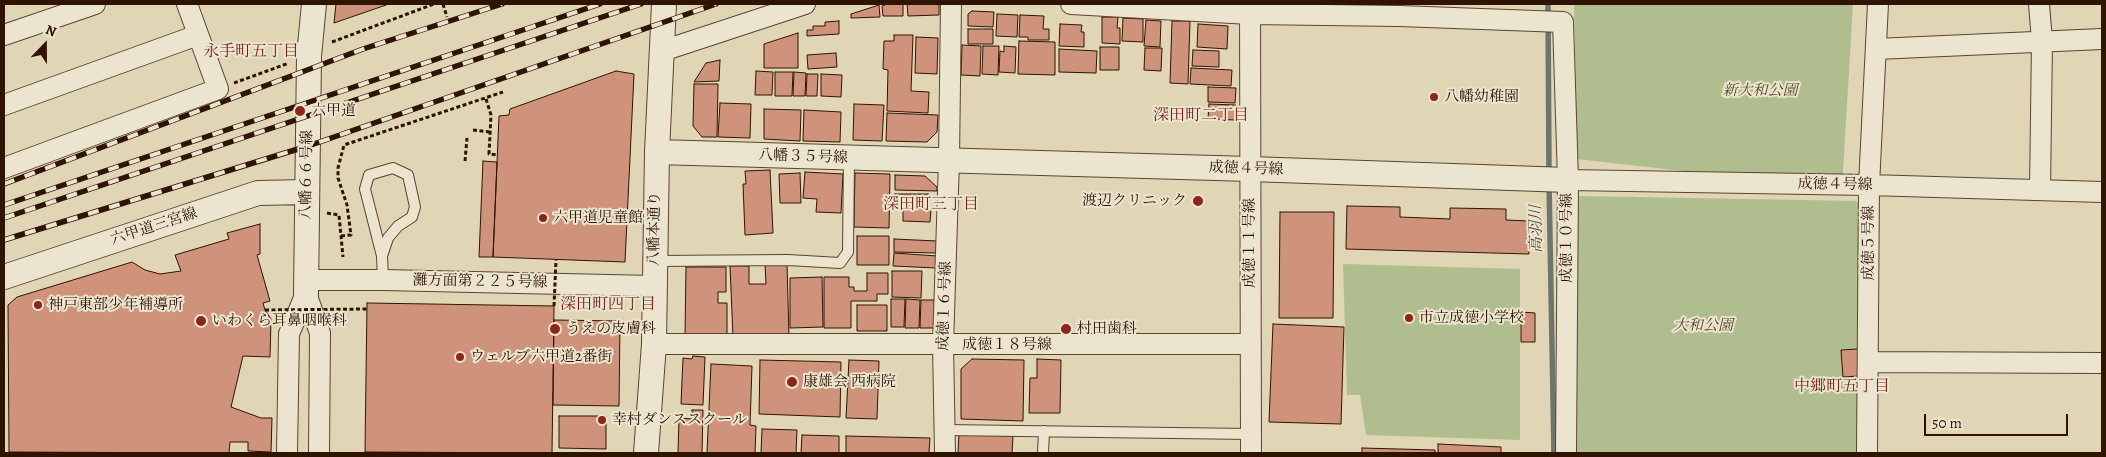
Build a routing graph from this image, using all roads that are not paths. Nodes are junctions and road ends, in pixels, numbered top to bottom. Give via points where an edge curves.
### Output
1 (95, 4) edge
2 (187, 4) edge
3 (314, 4) edge
4 (664, 4) edge
5 (805, 4) edge
6 (951, 4) edge
7 (1072, 4) edge
8 (1878, 4) edge
9 (2039, 4) edge
10 (1250, 9) edge
11 (1399, 10) edge
12 (1562, 16) edge
13 (4, 35) edge
14 (198, 35) junction
15 (2102, 39) edge
16 (2042, 41) junction
17 (1876, 49) junction
18 (662, 51) junction
19 (4, 105) edge
20 (657, 152) junction
21 (850, 158) junction
22 (950, 160) junction
23 (4, 168) edge
24 (1250, 169) junction
25 (1556, 180) junction
26 (1869, 185) junction
27 (2040, 190) junction
28 (306, 192) junction
29 (2102, 192) edge
30 (382, 256) junction
31 (655, 260) junction
32 (4, 277) edge
33 (383, 280) junction
34 (306, 286) junction
35 (654, 286) junction
36 (654, 344) junction
37 (1251, 344) junction
38 (943, 345) junction
39 (1868, 362) junction
40 (2102, 363) edge
41 (944, 430) junction
42 (1044, 431) junction
43 (1251, 444) edge
44 (287, 453) edge
45 (318, 453) edge
46 (646, 453) edge
47 (945, 453) edge
48 (1043, 453) edge
49 (1566, 453) edge
50 (1867, 453) edge

1 - 13 street
2 - 14 street
3 - 28 street, 八幡６６号線 via 317,50
4 - 18 street, 八幡本通り
5 - 18 street
6 - 22 street, 成徳１６号線
7 - 10 street
8 - 17 street, 成徳５号線
9 - 16 street
10 - 11 street
10 - 24 street, 成徳１１号線
11 - 12 street via 1535,21
12 - 25 street, 成徳１０号線
14 - 19 street
14 - 23 street via 218,89
15 - 16 street
16 - 17 street
16 - 27 street
17 - 26 street, 成徳５号線
18 - 20 street, 八幡本通り
20 - 21 street, 八幡３５号線
20 - 31 street, 八幡本通り
21 - 22 street, 八幡３５号線
21 - 31 lane via 848,252 840,263
22 - 24 street, 成徳４号線
22 - 38 street, 成徳１６号線
24 - 25 street, 成徳４号線
24 - 37 street, 成徳１１号線
25 - 26 street, 成徳４号線
25 - 49 street, 成徳１０号線
26 - 27 street, 成徳４号線
26 - 39 street, 成徳５号線
27 - 29 street, 成徳４号線
28 - 32 street, 六甲道三宮線 via 258,193
28 - 34 street, 八幡６６号線
30 - 30 lane via 365,189 369,175 393,168 408,175 415,207 412,218 398,226 388,238
30 - 33 lane
31 - 35 street, 八幡本通り
33 - 34 street, 灘方面第２２５号線
33 - 35 street, 灘方面第２２５号線
34 - 44 street, 八幡６６号線 via 289,334
34 - 45 street, 八幡６６号線 via 320,334
35 - 36 street, 八幡本通り
36 - 38 street, 成徳１８号線
36 - 46 street, 八幡本通り
37 - 38 street, 成徳１８号線
37 - 43 street, 成徳１１号線
38 - 41 street, 成徳１６号線
39 - 40 street
39 - 50 street, 成徳５号線
41 - 42 lane
41 - 47 street, 成徳１６号線
42 - 43 lane
42 - 48 lane

